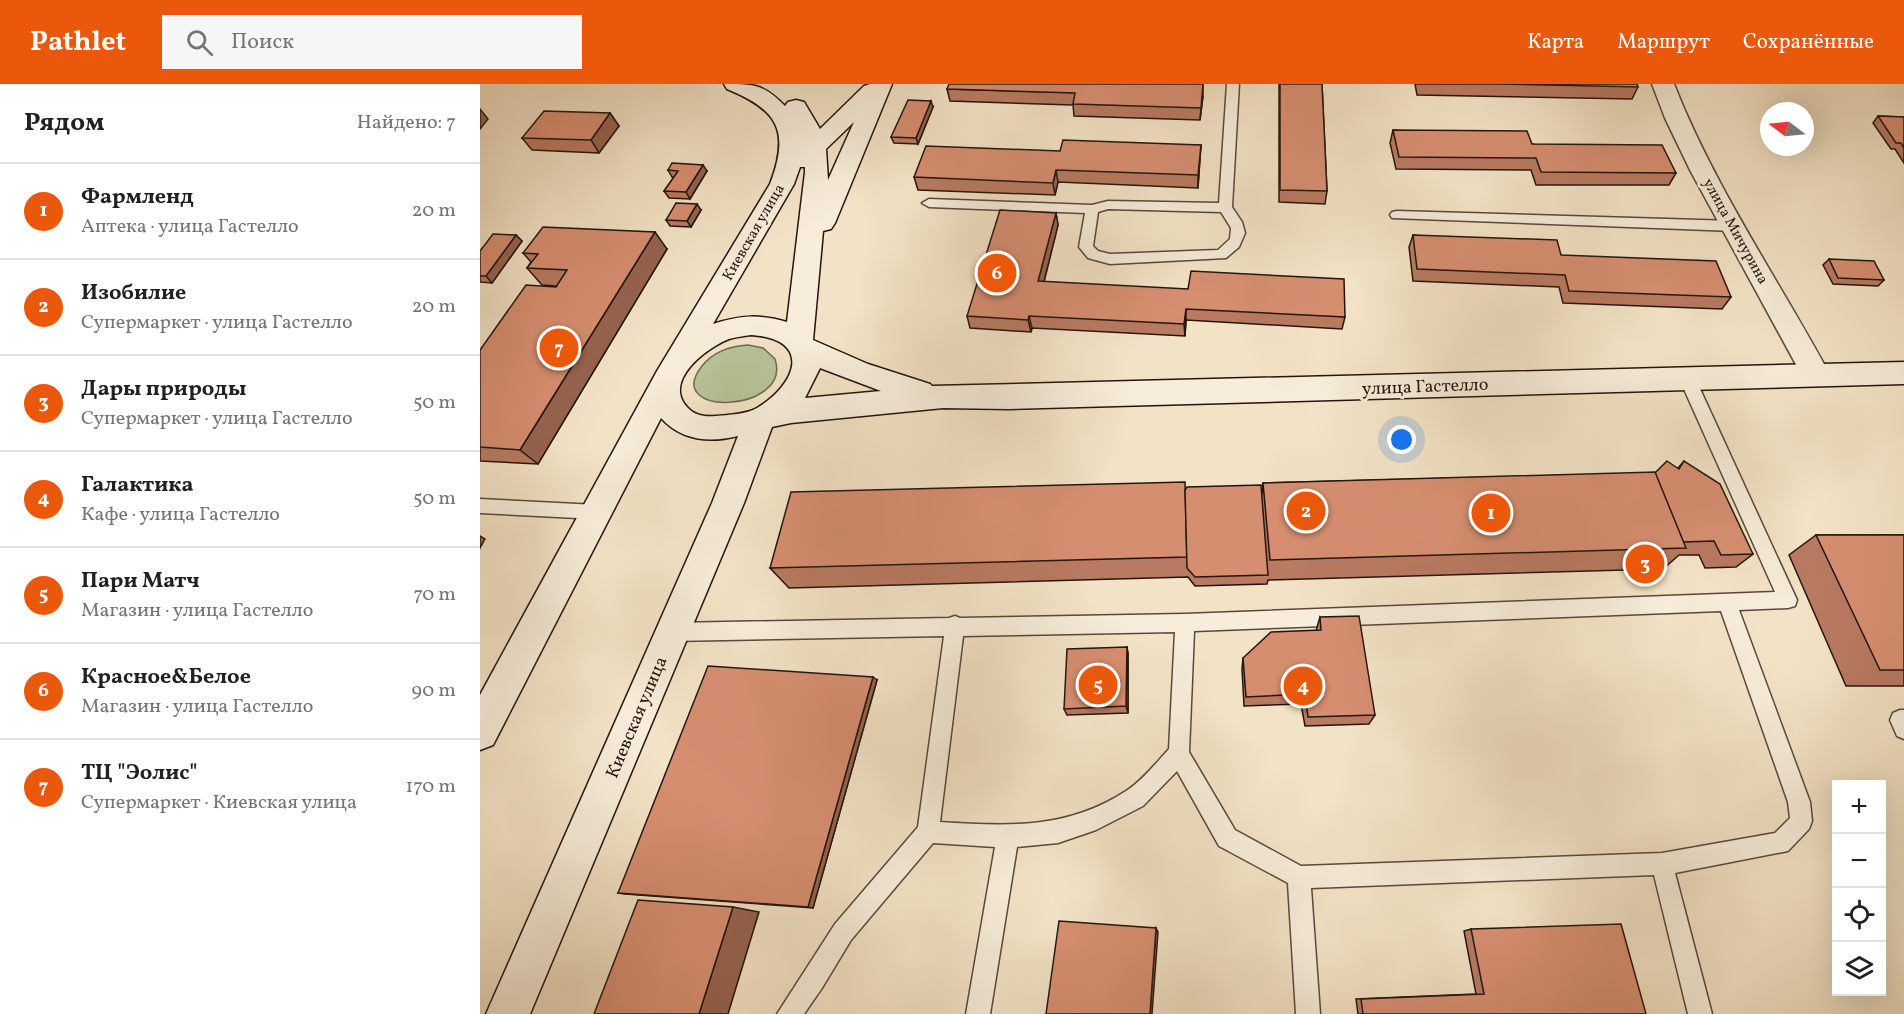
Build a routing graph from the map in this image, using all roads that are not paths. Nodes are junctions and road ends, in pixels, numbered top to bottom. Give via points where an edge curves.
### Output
1 (735, 84) edge
2 (753, 84) edge
3 (881, 84) edge
4 (1233, 84) edge
5 (1663, 84) edge
6 (815, 146) junction
7 (782, 184) junction
8 (929, 203) dead end
9 (1225, 208) junction
10 (1092, 209) junction
11 (1397, 214) dead end
12 (1734, 226) junction
13 (807, 260) junction
14 (801, 345) junction
15 (672, 370) junction
16 (1904, 373) edge
17 (1816, 375) junction
18 (1687, 378) junction
19 (945, 397) junction
20 (765, 416) junction
21 (480, 506) edge
22 (597, 512) junction
23 (1727, 602) junction
24 (1185, 623) junction
25 (955, 626) junction
26 (672, 632) junction
27 (1904, 720) edge
28 (1904, 729) edge
29 (480, 732) edge
30 (1179, 753) junction
31 (928, 832) junction
32 (1008, 837) junction
33 (1662, 864) junction
34 (1299, 877) junction
35 (508, 1014) edge
36 (789, 1014) edge
37 (978, 1014) edge
38 (1308, 1014) edge
39 (1700, 1014) edge

1 - 7 main road, Киевская улица via 762,96 789,128 791,158
2 - 6 main road via 784,96 798,110
3 - 6 main road
3 - 13 main road
4 - 9 lane
5 - 12 main road, улица Мичурина
6 - 7 main road
6 - 13 main road via 817,172
7 - 15 main road, Киевская улица
8 - 10 lane
9 - 10 lane via 1108,205
9 - 10 lane via 1237,222 1238,236 1234,247 1221,255 1110,259 1093,255 1086,247
11 - 12 lane
12 - 17 main road, улица Мичурина
13 - 14 main road
14 - 15 main road via 793,335 776,328 745,326 713,335 693,347
14 - 19 main road via 882,381
14 - 20 main road via 807,362 804,378 788,400
15 - 20 main road via 666,395 671,410 684,421 725,428
15 - 22 main road, Киевская улица
16 - 17 main road, улица Гастелло
17 - 18 main road, улица Гастелло
18 - 19 main road, улица Гастелло
18 - 23 lane via 1788,600
19 - 20 main road
20 - 26 main road, Киевская улица
21 - 22 lane
22 - 29 main road, Киевская улица
23 - 24 lane
23 - 33 lane via 1799,802 1801,821 1780,843
24 - 25 lane
24 - 30 lane
25 - 26 lane
25 - 31 lane
26 - 35 main road, Киевская улица
27 - 28 lane via 1900,720
30 - 32 lane via 1135,798 1088,822 1058,832
30 - 34 lane via 1227,838
31 - 32 lane
31 - 36 lane via 843,932
32 - 37 lane
33 - 34 lane
33 - 39 lane
34 - 38 lane

